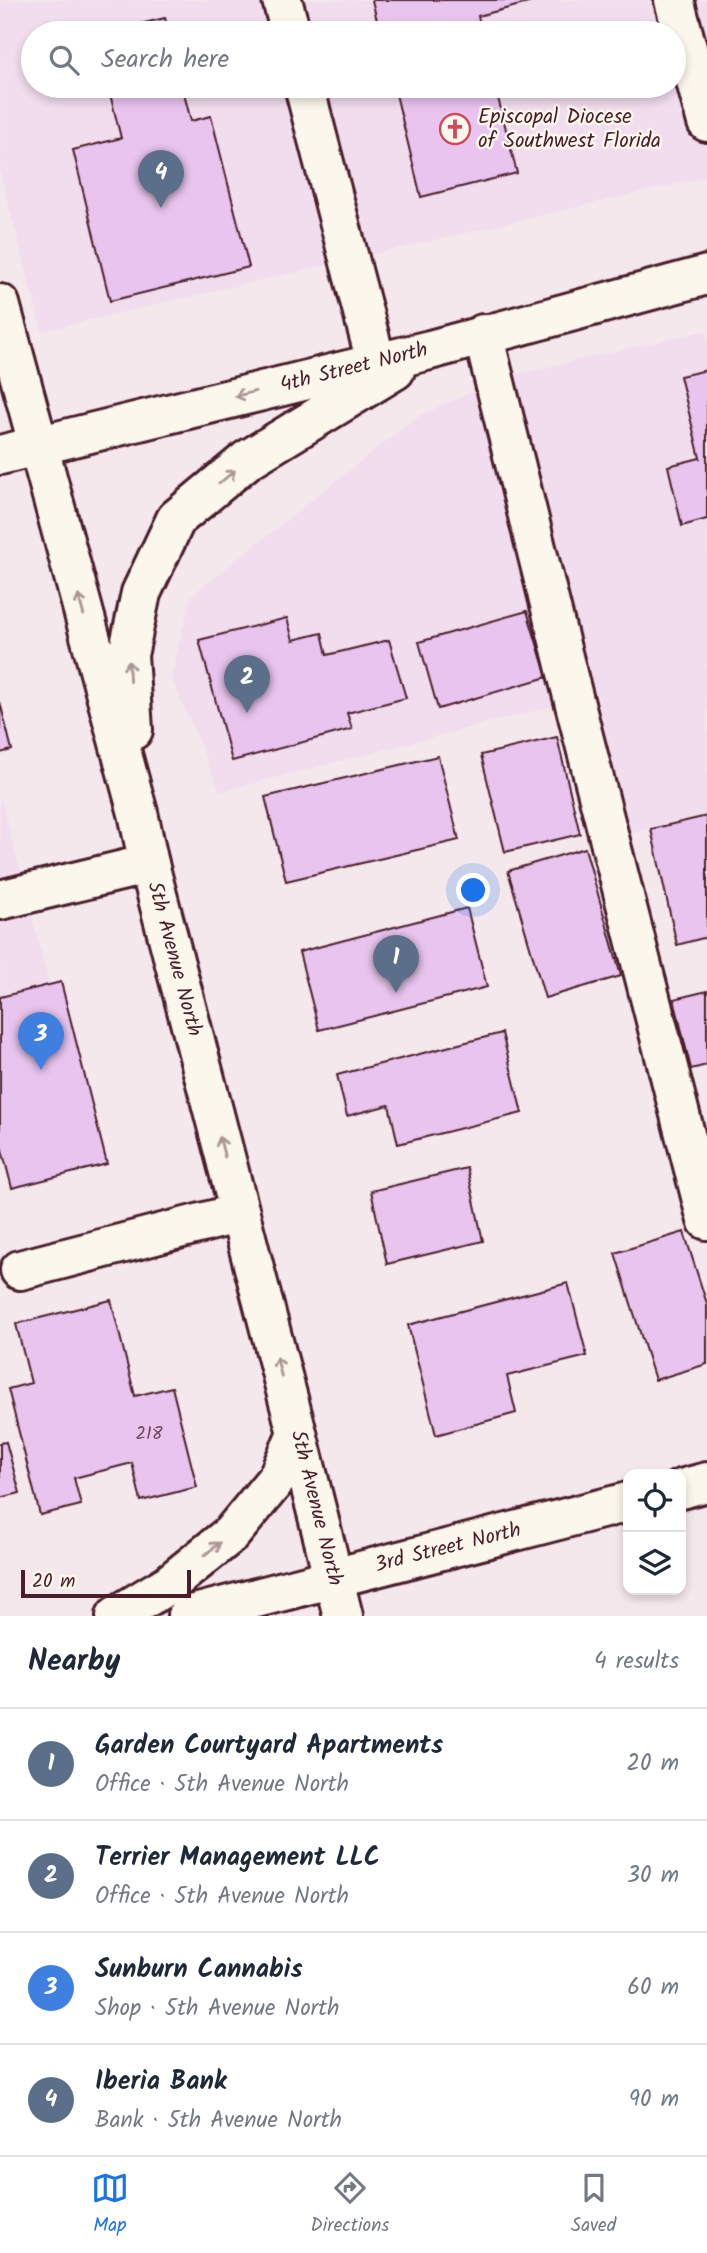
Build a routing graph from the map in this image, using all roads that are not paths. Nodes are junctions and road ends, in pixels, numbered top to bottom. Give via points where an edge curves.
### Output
1 (282, 0) edge
2 (674, 0) edge
3 (287, 21) edge
4 (680, 21) edge
5 (686, 44) edge
6 (307, 98) edge
7 (707, 122) edge
8 (707, 275) edge
9 (0, 304) edge
10 (484, 334) junction
11 (430, 350) junction
12 (376, 362) junction
13 (38, 445) junction
14 (0, 455) edge
15 (138, 813) junction
16 (149, 864) junction
17 (0, 900) edge
18 (240, 1213) junction
19 (707, 1220) edge
20 (20, 1270) dead end
21 (297, 1433) junction
22 (707, 1482) edge
23 (686, 1488) edge
24 (623, 1503) edge
25 (333, 1577) junction
26 (116, 1616) edge
27 (187, 1616) edge
28 (343, 1616) edge

1 - 3 main road
2 - 4 main road
5 - 7 main road
6 - 12 main road
8 - 10 main road, 4th Street North
9 - 13 main road, 5th Avenue North
10 - 11 main road, 4th Street North
10 - 19 main road
11 - 12 main road, 4th Street North
15 -> 11 main road via 128,655 141,593 176,519 247,460
12 -> 13 main road, 4th Street North
13 - 14 main road, 4th Street North
15 -> 13 main road, 5th Avenue North
15 - 16 main road, 5th Avenue North
16 - 17 main road
18 -> 16 main road, 5th Avenue North
18 - 20 main road
21 -> 18 main road, 5th Avenue North
21 - 25 main road, 5th Avenue North
26 -> 21 main road via 169,1584 231,1534 278,1477
22 - 23 main road
24 - 25 main road, 3rd Street North
25 - 27 main road, 3rd Street North
25 - 28 main road, 5th Avenue North

